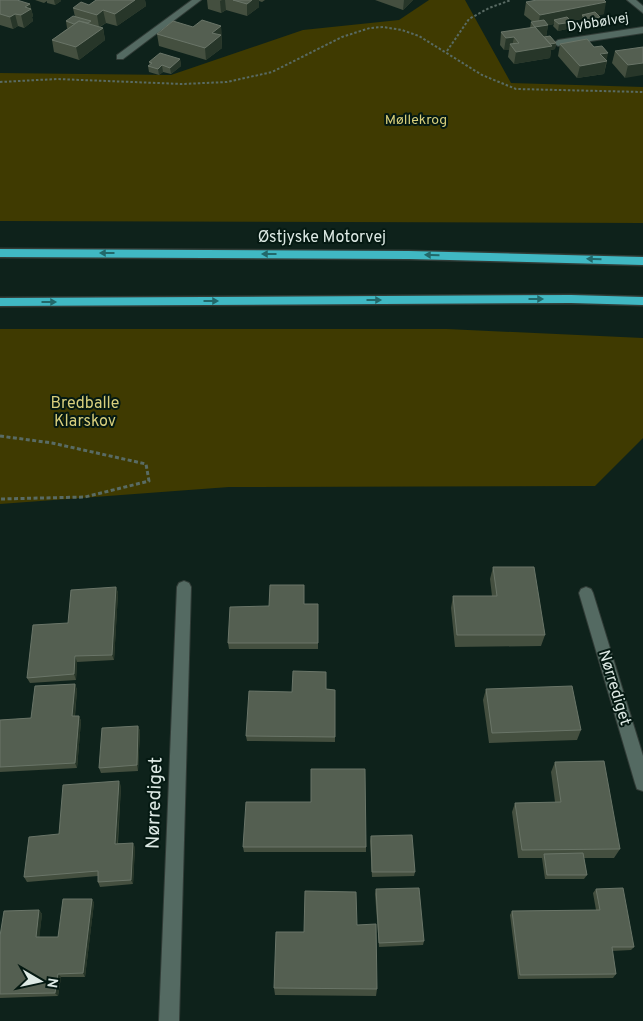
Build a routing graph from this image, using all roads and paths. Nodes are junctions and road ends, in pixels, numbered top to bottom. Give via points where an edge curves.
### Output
1 (197, 0) edge
2 (511, 0) edge
3 (631, 0) edge
4 (643, 10) edge
5 (643, 30) edge
6 (558, 43) edge
7 (447, 51) junction
8 (120, 57) dead end
9 (0, 82) edge
10 (643, 92) edge
11 (0, 253) edge
12 (643, 261) edge
13 (643, 301) edge
14 (0, 302) edge
15 (0, 436) edge
16 (0, 499) edge
17 (184, 587) dead end
18 (586, 593) dead end
19 (643, 783) edge
20 (169, 1021) edge

1 - 8 street
2 - 7 path via 469,19
3 - 4 street, Dybbølvej
5 - 6 street, Dybbølvej
7 - 9 path via 398,29 364,28 272,72 226,83 187,86 91,80
7 - 10 path via 482,75 502,86 516,89
12 -> 11 highway, Østjyske Motorvej via 409,254
14 -> 13 highway
15 - 16 path via 52,443 146,464 149,481 85,497
17 - 20 street, Nørrediget
18 - 19 street, Nørrediget

